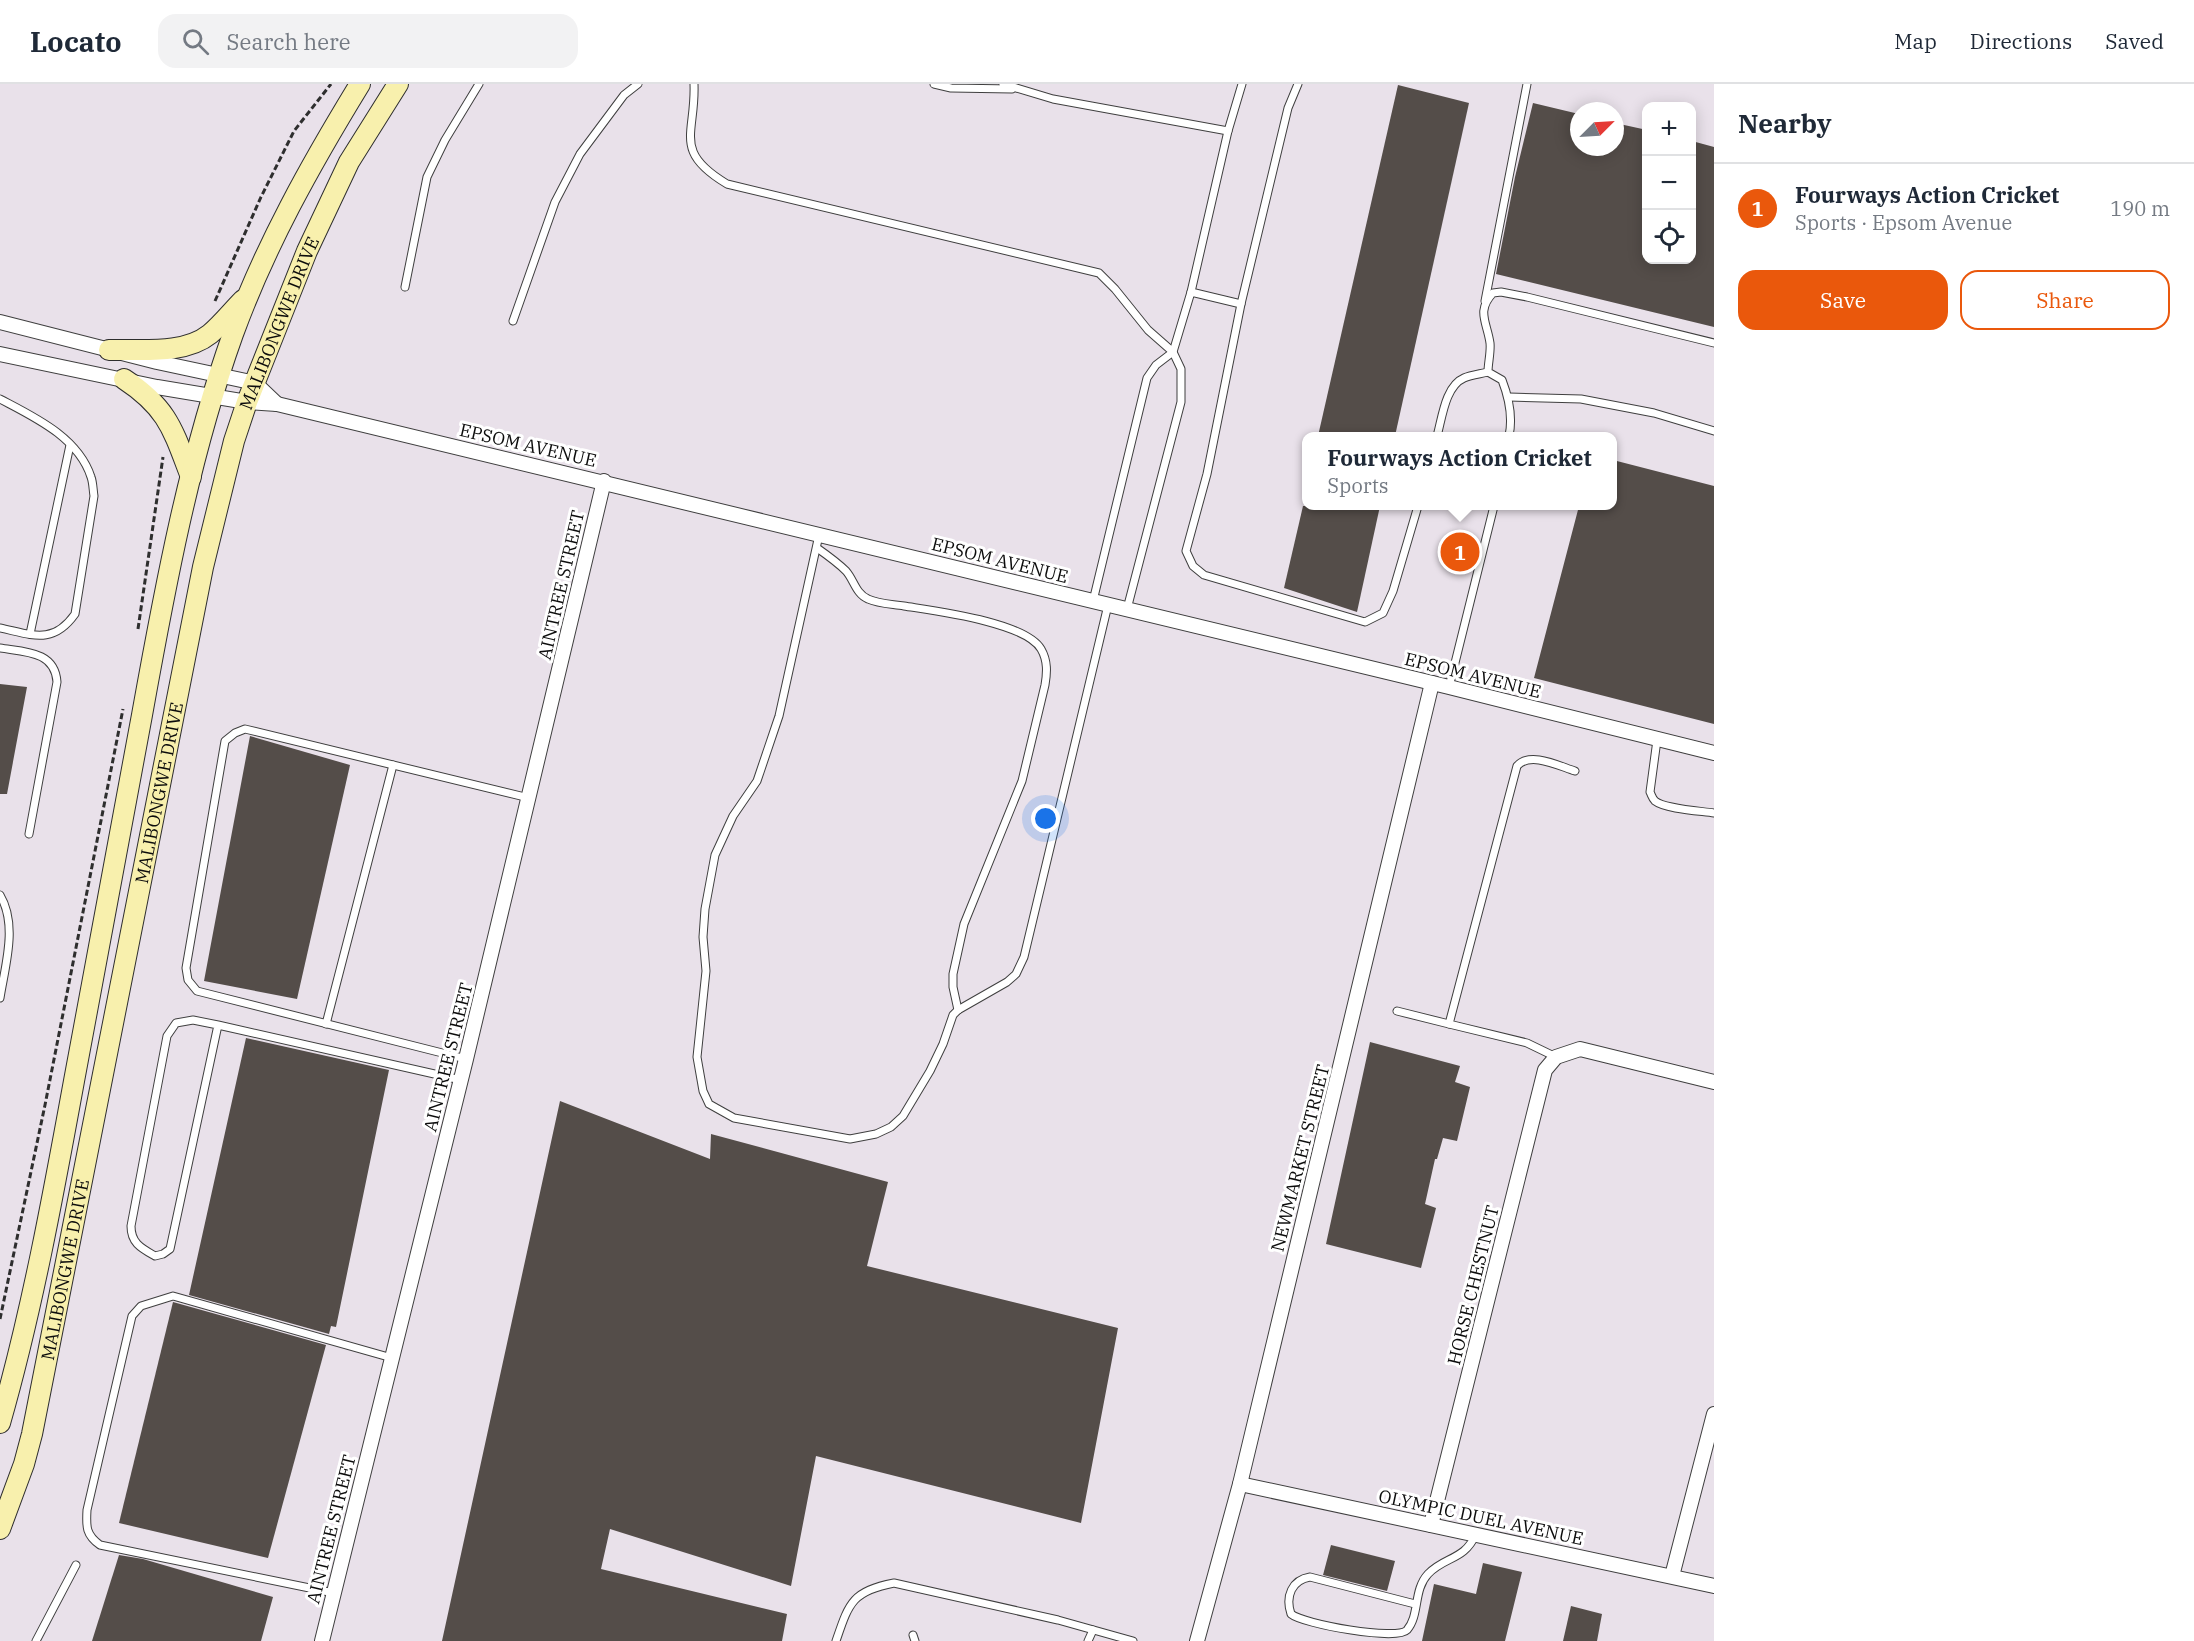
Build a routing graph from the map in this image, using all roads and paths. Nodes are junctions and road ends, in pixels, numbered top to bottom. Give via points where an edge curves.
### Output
1 (331, 84) edge
2 (360, 84) edge
3 (398, 84) edge
4 (479, 84) edge
5 (638, 84) edge
6 (694, 84) edge
7 (934, 84) edge
8 (1003, 84) edge
9 (1242, 84) edge
10 (1298, 84) edge
11 (1527, 84) edge
12 (1020, 89) junction
13 (1227, 131) junction
14 (405, 286) dead end
15 (1191, 292) junction
16 (250, 293) junction
17 (215, 301) dead end
18 (1485, 301) junction
19 (1241, 304) junction
20 (513, 321) dead end
21 (0, 322) edge
22 (1714, 343) edge
23 (109, 350) junction
24 (1173, 352) junction
25 (0, 354) edge
26 (1488, 372) junction
27 (219, 374) junction
28 (124, 379) junction
29 (255, 383) junction
30 (213, 395) junction
31 (1509, 397) junction
32 (0, 399) edge
33 (247, 402) junction
34 (278, 404) junction
35 (1714, 431) edge
36 (1438, 432) edge
37 (1510, 432) edge
38 (70, 445) junction
39 (164, 449) dead end
40 (191, 477) junction
41 (604, 481) junction
42 (1417, 510) edge
43 (1493, 510) edge
44 (818, 541) junction
45 (1093, 601) junction
46 (1108, 604) junction
47 (1127, 609) junction
48 (0, 628) edge
49 (137, 632) dead end
50 (30, 634) junction
51 (0, 648) edge
52 (1432, 683) junction
53 (1449, 687) junction
54 (124, 702) dead end
55 (1657, 740) junction
56 (1714, 753) edge
57 (393, 765) junction
58 (1575, 771) dead end
59 (528, 798) junction
60 (1714, 813) edge
61 (29, 834) dead end
62 (0, 895) edge
63 (0, 998) edge
64 (958, 1010) junction
65 (1397, 1011) dead end
66 (326, 1024) junction
67 (1449, 1024) junction
68 (218, 1025) junction
69 (1556, 1057) junction
70 (466, 1059) junction
71 (461, 1080) junction
72 (1714, 1082) edge
73 (0, 1319) edge
74 (21, 1352) junction
75 (392, 1358) junction
76 (46, 1359) junction
77 (1714, 1414) edge
78 (0, 1424) edge
79 (1240, 1484) junction
80 (1431, 1525) junction
81 (0, 1529) edge
82 (1476, 1534) junction
83 (76, 1565) dead end
84 (1672, 1576) junction
85 (1714, 1586) edge
86 (334, 1593) junction
87 (1415, 1604) junction
88 (1093, 1630) junction
89 (36, 1641) edge
90 (322, 1641) edge
91 (836, 1641) edge
92 (1088, 1641) edge
93 (1133, 1641) edge
94 (1197, 1641) edge

1 - 17 path via 294,131
2 - 16 main road, MALIBONGWE DRIVE via 320,150
3 - 29 main road, MALIBONGWE DRIVE via 344,172 307,251
4 - 14 lane via 427,177
5 - 20 lane via 624,95 575,164 555,202
6 - 24 lane via 689,136 693,153 701,166 727,184 1099,273 1148,330
7 - 12 lane
8 - 12 lane
9 - 13 lane
10 - 19 lane via 1288,108
11 - 18 lane
12 - 13 lane via 1053,99
13 - 15 lane
15 - 19 lane
15 - 24 lane
16 - 23 main road via 197,342 176,347
16 - 27 main road, MALIBONGWE DRIVE
18 - 22 lane via 1493,293 1501,292
18 - 26 lane via 1483,316 1490,345
19 - 42 lane via 1208,474 1186,551 1193,567 1204,575 1365,622 1383,613
21 - 23 street, EPSOM AVENUE
23 - 27 street, EPSOM AVENUE
24 - 45 lane via 1147,378
24 - 47 lane via 1181,369 1181,402
25 - 28 street, EPSOM AVENUE
26 - 31 lane via 1502,380
26 - 36 lane via 1455,384
27 - 29 street, EPSOM AVENUE
27 - 30 main road, MALIBONGWE DRIVE
28 - 30 street, EPSOM AVENUE
28 - 40 main road via 144,392 168,420
29 - 33 main road, MALIBONGWE DRIVE
29 - 34 street, EPSOM AVENUE
30 - 33 street, EPSOM AVENUE
30 - 40 main road, MALIBONGWE DRIVE
31 - 35 lane via 1581,399 1654,413
31 - 37 lane
32 - 38 lane via 60,433
33 - 34 street, EPSOM AVENUE
33 - 76 main road, MALIBONGWE DRIVE via 203,567
34 - 41 street, EPSOM AVENUE
38 - 50 lane
38 - 50 lane via 92,477 94,496 75,614 66,627 48,635
39 - 49 path
40 - 74 main road, MALIBONGWE DRIVE via 171,556
41 - 44 street, EPSOM AVENUE
41 - 59 street, AINTREE STREET
43 - 53 lane
44 - 45 street, EPSOM AVENUE
44 - 64 lane via 864,598 1005,626 1037,644 1046,662 1045,685 1022,781 964,924 953,974
44 - 64 lane via 779,716 757,781 733,816 715,855 703,937 706,972 697,1057 703,1091 709,1104 735,1118 850,1139 876,1134 903,1116 930,1071
45 - 46 street, EPSOM AVENUE
46 - 47 street, EPSOM AVENUE
46 - 64 lane via 1024,957 1007,982
47 - 52 street, EPSOM AVENUE
48 - 50 lane
51 - 61 lane via 34,654 50,661 57,671
52 - 53 street, EPSOM AVENUE
52 - 79 street, NEWMARKET STREET
53 - 55 street, EPSOM AVENUE
54 - 73 path
55 - 56 street, EPSOM AVENUE
55 - 60 lane via 1650,792 1653,799
57 - 59 lane
57 - 66 lane
57 - 66 lane via 245,729 225,741 186,968 188,980 197,991
58 - 67 lane via 1531,758 1516,766
59 - 70 street, AINTREE STREET
62 - 63 lane via 8,914 9,945
65 - 67 lane
66 - 70 lane
67 - 69 lane via 1527,1043
68 - 68 lane via 170,1249 155,1256 137,1246 131,1226 167,1035 182,1021
68 - 71 lane
69 - 72 street via 1580,1049
69 - 80 street, HORSE CHESTNUT via 1545,1070
70 - 71 street, AINTREE STREET
71 - 75 street, AINTREE STREET
74 - 76 main road
74 - 78 main road, MALIBONGWE DRIVE
75 - 86 street, AINTREE STREET
75 - 86 lane via 173,1296 141,1306 132,1316 87,1510 91,1538 100,1545
76 - 81 main road, MALIBONGWE DRIVE via 24,1464
77 - 84 street
79 - 80 street, OLYMPIC DUEL AVENUE
79 - 94 street, NEWMARKET STREET
80 - 82 street, OLYMPIC DUEL AVENUE
82 - 84 street, OLYMPIC DUEL AVENUE
82 - 87 lane via 1461,1554 1427,1575 1420,1584
83 - 89 lane
84 - 85 street, OLYMPIC DUEL AVENUE
86 - 90 street, AINTREE STREET
87 - 87 lane via 1408,1629 1394,1634 1302,1620 1291,1614 1288,1600 1293,1586 1311,1577
88 - 91 lane via 894,1583 861,1594 848,1608
88 - 92 lane
88 - 93 lane

